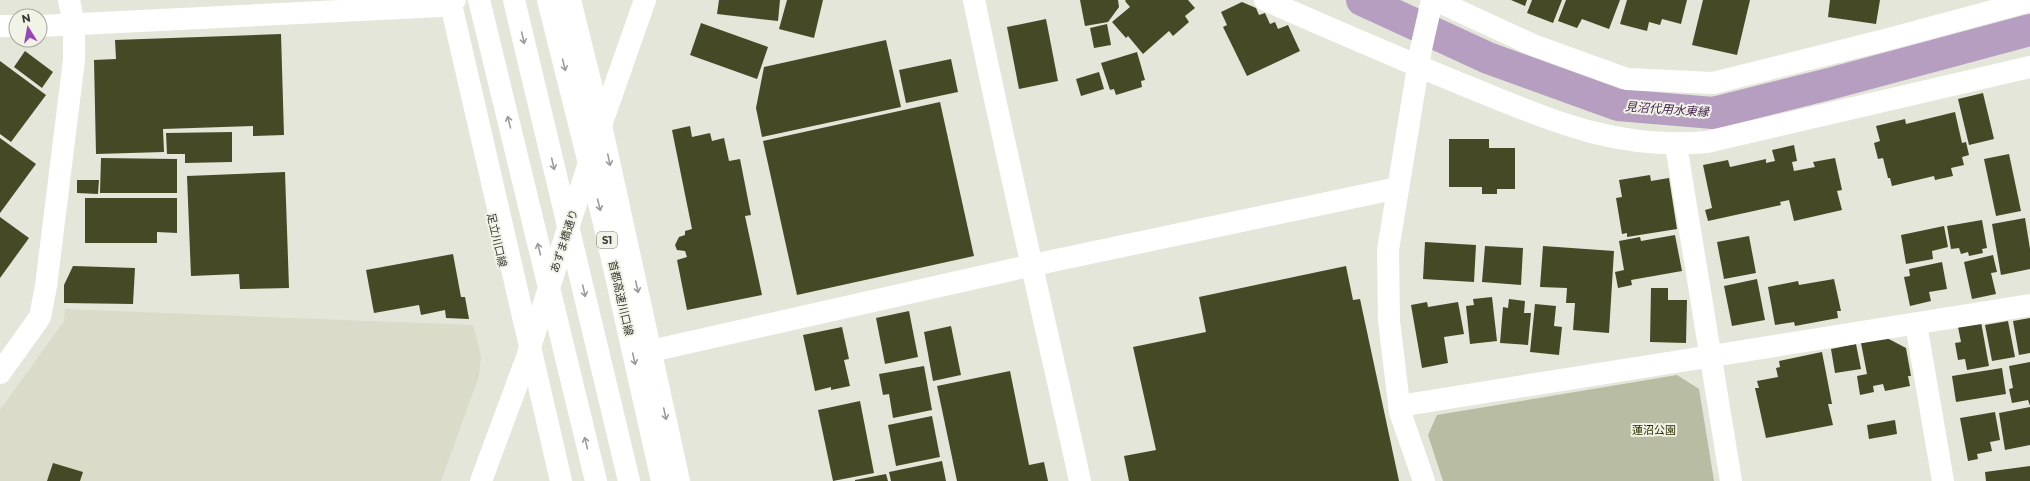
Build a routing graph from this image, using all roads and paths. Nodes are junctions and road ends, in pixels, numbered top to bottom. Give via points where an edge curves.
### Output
1 (69, 0) edge
2 (479, 0) edge
3 (514, 0) edge
4 (548, 0) edge
5 (570, 0) edge
6 (645, 0) edge
7 (974, 0) edge
8 (1265, 0) edge
9 (447, 1) edge
10 (2030, 1) edge
11 (1432, 3) edge
12 (74, 25) junction
13 (48, 26) edge
14 (1420, 58) junction
15 (2030, 67) edge
16 (601, 124) junction
17 (1676, 145) junction
18 (1398, 188) junction
19 (1033, 265) junction
20 (2030, 305) edge
21 (1916, 324) junction
22 (650, 351) junction
23 (1711, 356) junction
24 (526, 360) junction
25 (0, 373) edge
26 (1399, 406) junction
27 (481, 481) edge
28 (552, 481) edge
29 (561, 481) edge
30 (596, 481) edge
31 (629, 481) edge
32 (662, 481) edge
33 (679, 481) edge
34 (1080, 481) edge
35 (1424, 481) edge
36 (1731, 481) edge
37 (1943, 481) edge

1 - 12 main road
30 -> 2 main road
3 -> 31 main road
4 -> 32 main road, 首都高速川口線 / S1 via 602,215
5 - 16 main road
6 - 16 main road, あずま橋通り
7 - 19 main road via 1001,131
8 - 14 main road
9 - 12 main road
9 - 24 main road, 足立川口線
9 - 29 main road
10 - 11 main road via 1713,83 1627,79 1533,45
11 - 14 main road
12 - 13 main road
12 - 25 main road via 74,60 40,317
14 - 17 main road via 1563,124 1603,136
14 - 18 main road
15 - 17 main road via 1707,142
16 -> 22 main road
16 - 24 main road, あずま橋通り
17 - 23 main road
18 - 19 main road
18 - 26 main road via 1388,250 1389,321
19 - 22 main road
19 - 34 main road
20 - 21 main road
21 - 23 main road
21 - 37 main road
22 -> 33 main road
23 - 26 main road
23 - 36 main road
24 - 27 main road, あずま橋通り
24 - 28 main road, 足立川口線
26 - 35 main road

